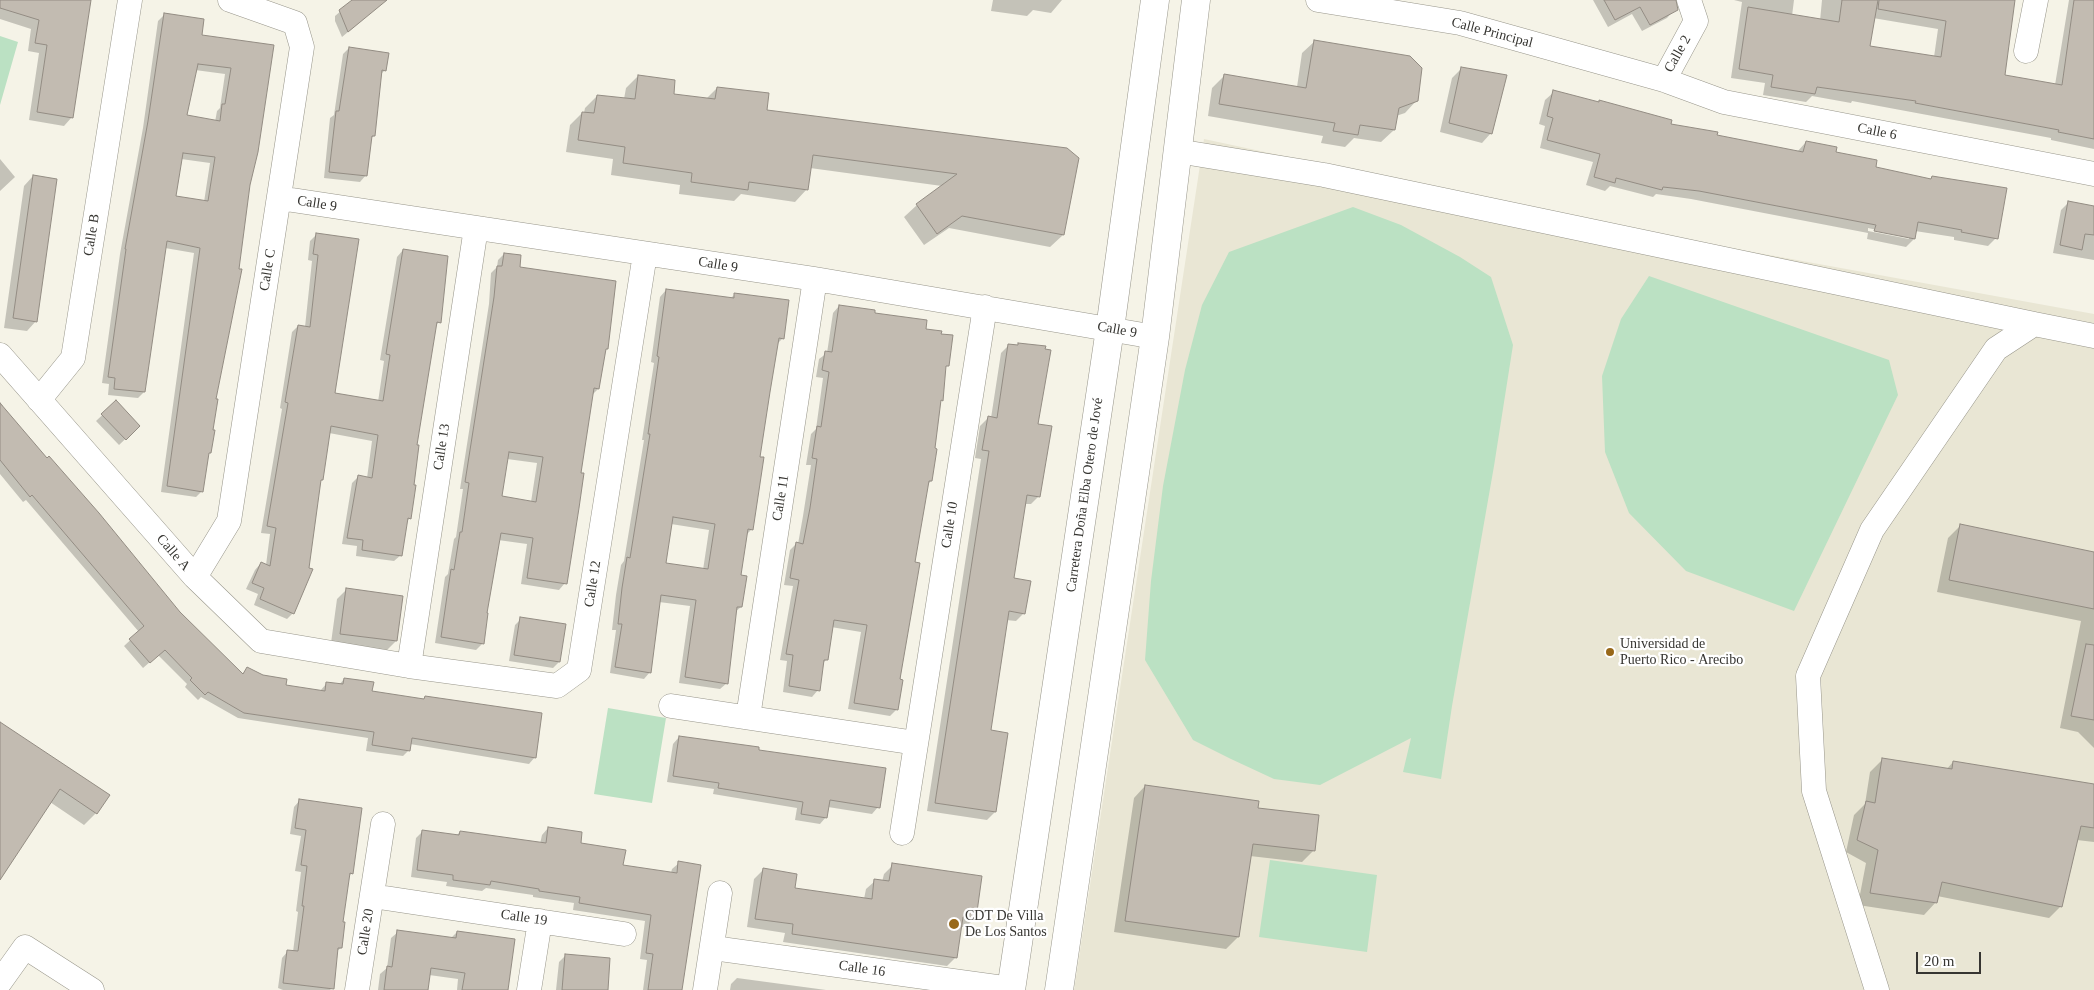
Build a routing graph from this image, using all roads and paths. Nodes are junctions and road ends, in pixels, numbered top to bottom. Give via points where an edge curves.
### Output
1 (130, 0) edge
2 (230, 0) edge
3 (1155, 0) edge
4 (1196, 0) edge
5 (1318, 0) edge
6 (1689, 0) edge
7 (2036, 0) edge
8 (2026, 51) dead end
9 (1664, 80) junction
10 (1140, 108) junction
11 (1178, 151) junction
12 (2094, 174) edge
13 (279, 198) junction
14 (476, 228) junction
15 (645, 254) junction
16 (814, 279) junction
17 (985, 307) junction
18 (2034, 324) junction
19 (1110, 329) junction
20 (2094, 336) edge
21 (1155, 337) junction
22 (0, 355) edge
23 (39, 400) junction
24 (194, 577) junction
25 (339, 654) joint
26 (409, 666) junction
27 (671, 706) dead end
28 (748, 717) junction
29 (916, 743) junction
30 (383, 824) dead end
31 (902, 833) dead end
32 (720, 893) dead end
33 (372, 896) junction
34 (425, 904) joint
35 (540, 921) junction
36 (624, 934) dead end
37 (712, 948) junction
38 (879, 980) edge
39 (0, 982) edge
40 (92, 990) edge
41 (357, 990) edge
42 (529, 990) edge
43 (705, 990) edge
44 (1011, 990) edge
45 (1059, 990) edge
46 (1877, 990) edge

1 - 23 street, Calle B via 72,358
2 - 13 street, Calle C via 295,23 302,47
3 - 10 street, Carretera Doña Elba Otero de Jové
4 - 11 street
5 - 9 street, Calle Principal via 1460,23
6 - 9 street, Calle 2 via 1696,22
7 - 8 street
9 - 12 street, Calle 6 via 1724,102
10 - 11 street via 1167,144
10 - 19 street, Carretera Doña Elba Otero de Jové
11 - 18 street via 1324,175
11 - 21 street
13 - 14 street, Calle 9
13 - 24 street, Calle C via 229,521
14 - 15 street, Calle 9
14 - 26 street, Calle 13
15 - 16 street, Calle 9
15 - 26 street, Calle 12 via 579,670 557,686
16 - 17 street, Calle 9
16 - 28 street, Calle 11
17 - 19 street, Calle 9
17 - 29 street, Calle 10
18 - 20 street
18 - 46 street via 1996,349 1872,530 1808,676 1814,791
19 - 21 street, Calle 9
19 - 44 street, Carretera Doña Elba Otero de Jové
21 - 45 street
22 - 23 street
23 - 24 street, Calle A
24 - 25 street, Calle A via 260,640
25 - 26 street, Calle 12
27 - 28 street
28 - 29 street
29 - 31 street, Calle 10
30 - 33 street
32 - 37 street
33 - 34 street, Calle 20
33 - 41 street, Calle 20
34 - 35 street, Calle 19
35 - 36 street, Calle 19
35 - 42 street
37 - 38 street, Calle 16
37 - 43 street
38 - 44 street, Calle 16
39 - 40 street via 25,947

